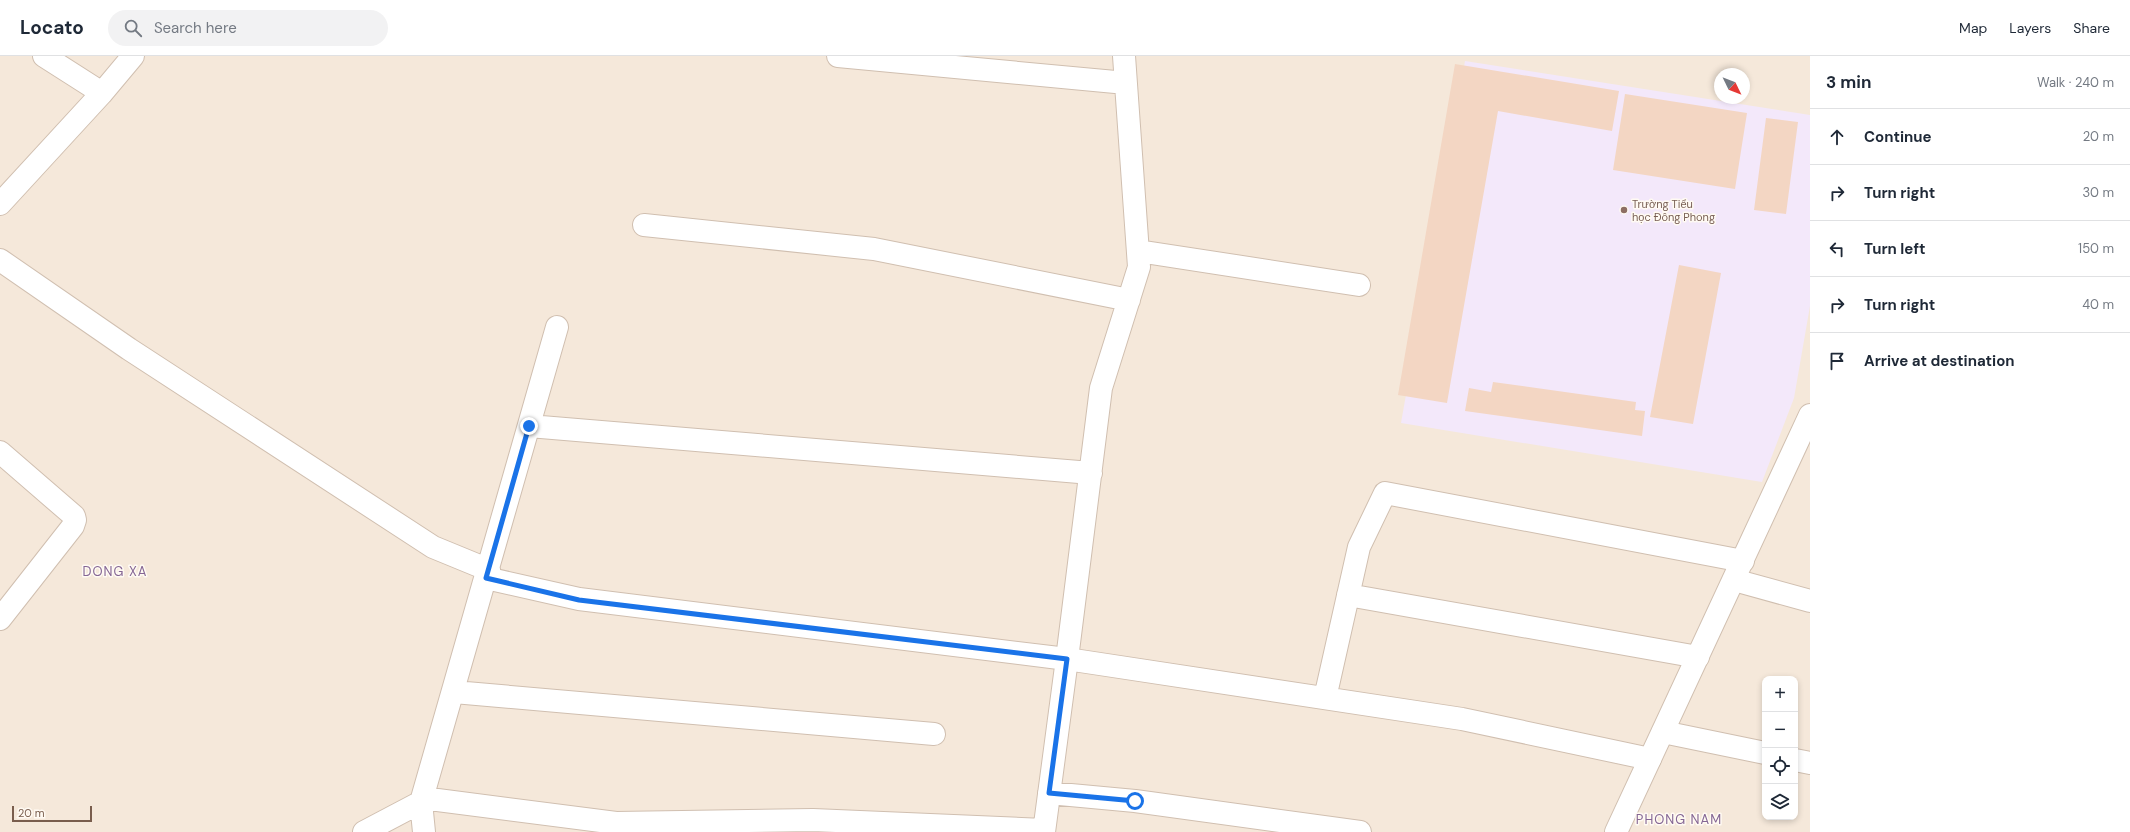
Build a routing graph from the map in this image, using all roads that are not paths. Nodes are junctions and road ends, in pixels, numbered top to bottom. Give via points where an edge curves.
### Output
1 (44, 56) edge
2 (133, 56) edge
3 (838, 56) edge
4 (1124, 56) edge
5 (1126, 83) junction
6 (102, 93) junction
7 (0, 204) edge
8 (644, 225) dead end
9 (1138, 251) junction
10 (0, 260) edge
11 (1359, 285) dead end
12 (1129, 300) junction
13 (557, 327) dead end
14 (1810, 415) edge
15 (529, 426) junction
16 (0, 452) edge
17 (1091, 473) junction
18 (1743, 561) junction
19 (488, 574) junction
20 (1734, 580) junction
21 (1348, 595) junction
22 (1810, 601) edge
23 (0, 619) edge
24 (1698, 657) junction
25 (1067, 659) junction
26 (454, 692) junction
27 (1325, 698) junction
28 (1663, 732) junction
29 (934, 734) dead end
30 (1762, 753) edge
31 (1650, 759) junction
32 (1798, 761) edge
33 (1810, 763) edge
34 (1049, 793) junction
35 (422, 800) junction
36 (1044, 831) edge
37 (364, 832) edge
38 (424, 832) edge
39 (1360, 832) edge
40 (1616, 832) edge

1 - 6 street
2 - 6 street
3 - 5 street
4 - 5 street
5 - 9 street
6 - 7 street
8 - 12 street via 874,249
9 - 11 street
9 - 12 street via 1138,267
10 - 19 street via 129,349 437,550
12 - 17 street via 1102,388
13 - 15 street
14 - 18 street
15 - 17 street
15 - 19 street
16 - 23 street via 76,520 74,526
17 - 25 street
18 - 20 street
18 - 21 street via 1385,493 1362,538
19 - 25 street via 579,600
19 - 26 street
20 - 22 street
20 - 24 street
21 - 24 street
21 - 27 street
24 - 28 street
25 - 27 street
25 - 34 street
26 - 29 street
26 - 35 street
27 - 31 street via 1462,719
28 - 30 street
28 - 31 street
31 - 40 street
32 - 33 street
34 - 36 street
34 - 39 street via 1135,801
35 - 36 street via 616,823 814,820
35 - 37 street
35 - 38 street

